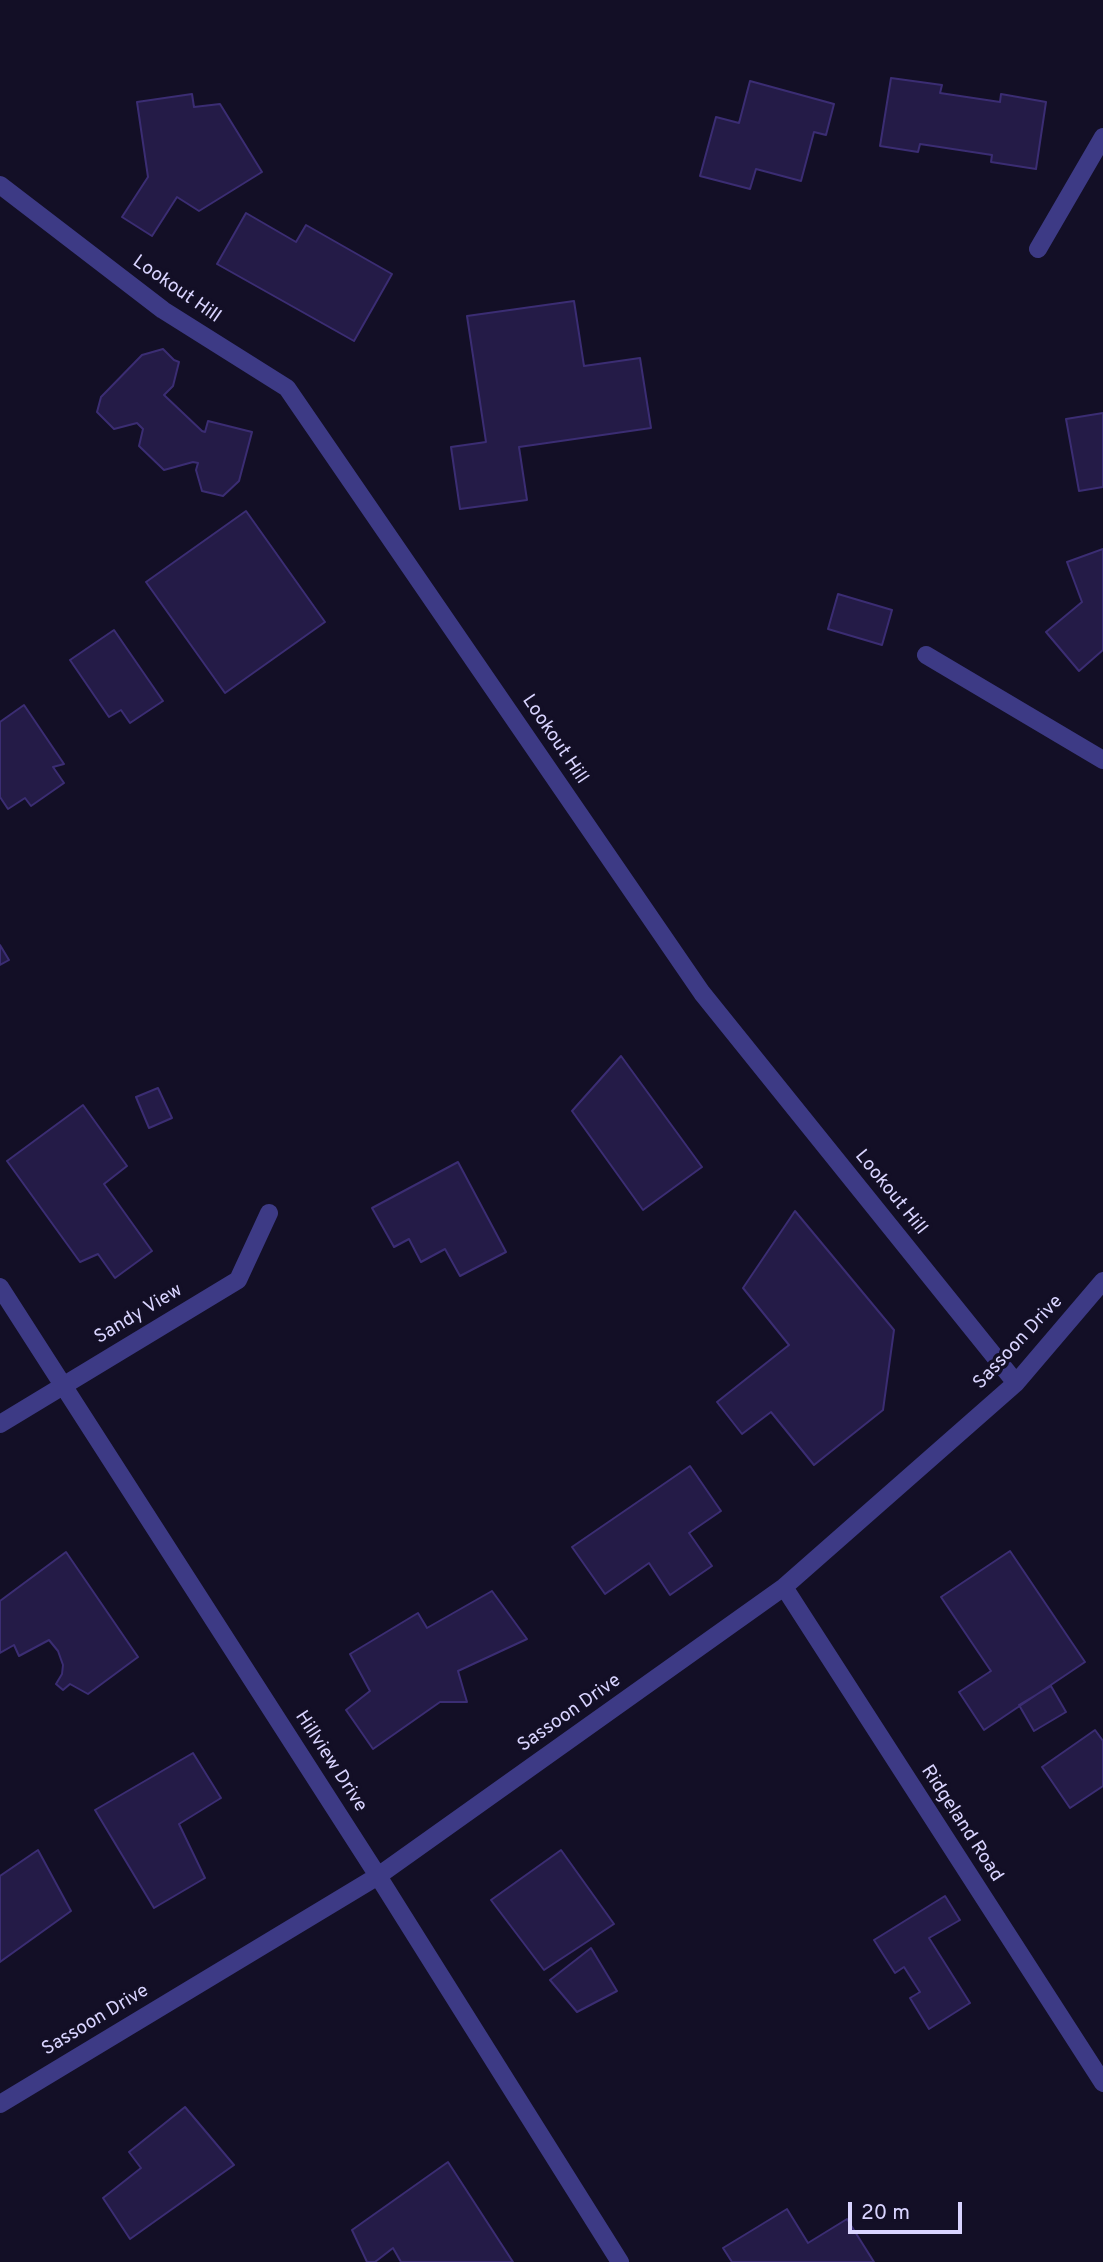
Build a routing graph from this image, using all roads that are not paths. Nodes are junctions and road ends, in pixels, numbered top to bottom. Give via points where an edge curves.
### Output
1 (1103, 137) edge
2 (0, 185) edge
3 (1038, 249) dead end
4 (926, 655) dead end
5 (1103, 760) edge
6 (269, 1213) dead end
7 (1103, 1281) edge
8 (0, 1287) edge
9 (1016, 1383) junction
10 (64, 1384) junction
11 (0, 1424) edge
12 (784, 1587) junction
13 (378, 1876) junction
14 (1103, 2083) edge
15 (0, 2104) edge
16 (621, 2262) edge

1 - 3 street
2 - 9 street, Lookout Hill via 163,310 287,388 702,993
4 - 5 street
6 - 10 street, Sandy View via 238,1280
7 - 9 street, Sassoon Drive
8 - 10 street, Hillview Drive
9 - 12 street, Sassoon Drive
10 - 11 street, Sandy View
10 - 13 street, Hillview Drive
12 - 13 street, Sassoon Drive
12 - 14 street, Ridgeland Road
13 - 15 street, Sassoon Drive
13 - 16 street, Hillview Drive

